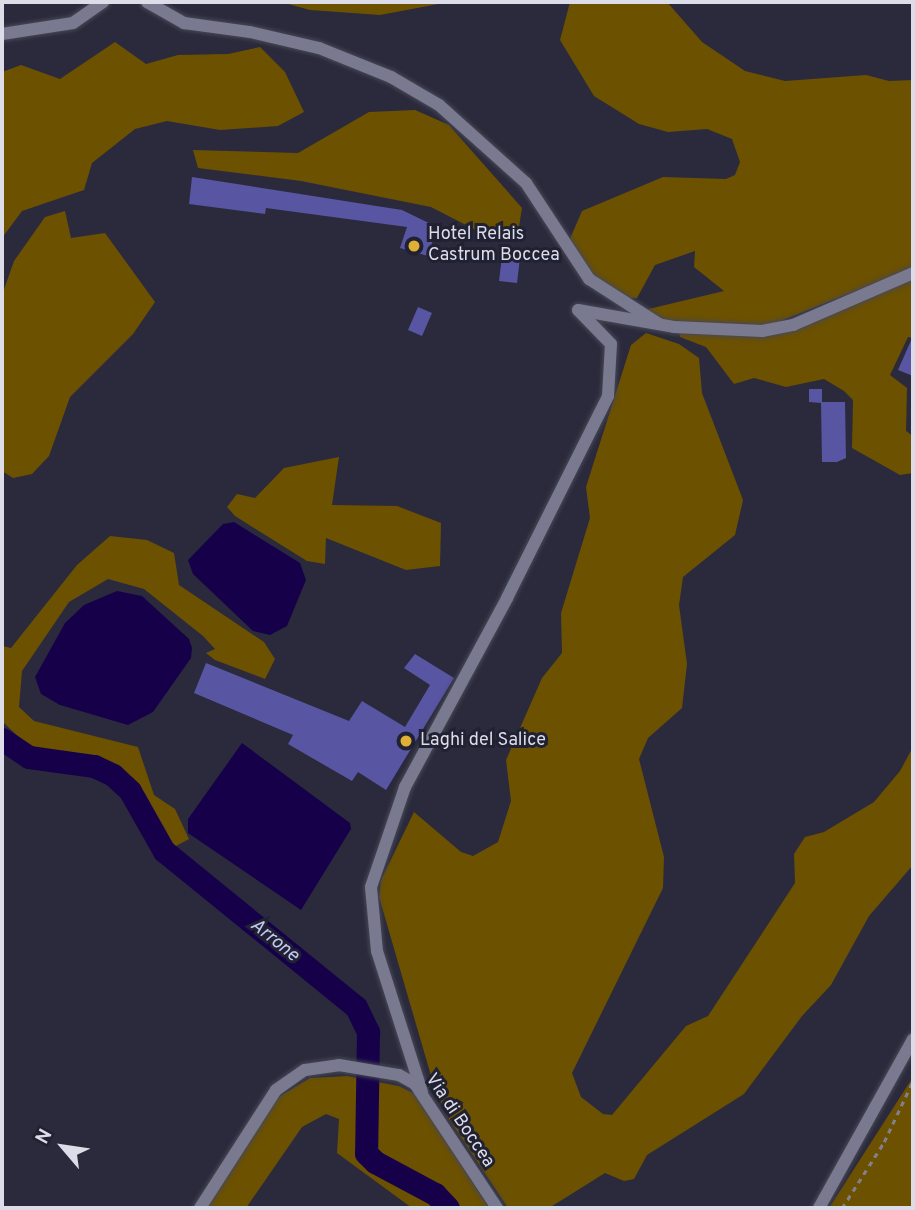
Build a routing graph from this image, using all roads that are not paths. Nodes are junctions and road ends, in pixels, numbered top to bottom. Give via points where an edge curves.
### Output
1 (103, 2) edge
2 (146, 2) edge
3 (2, 34) edge
4 (913, 273) edge
5 (659, 324) junction
6 (913, 1039) edge
7 (422, 1092) junction
8 (200, 1208) edge
9 (497, 1208) edge
10 (819, 1208) edge

1 - 3 street via 73,23
2 - 5 street via 184,23 319,48 391,77 439,105 526,183 589,279
4 - 5 street via 780,328 728,331
5 - 7 street via 578,310 611,344 608,396 405,787 371,887 377,951
6 - 10 street
7 - 8 street, Via di Boccea via 400,1075 339,1065 305,1070 276,1090
7 - 9 street, Via di Boccea

